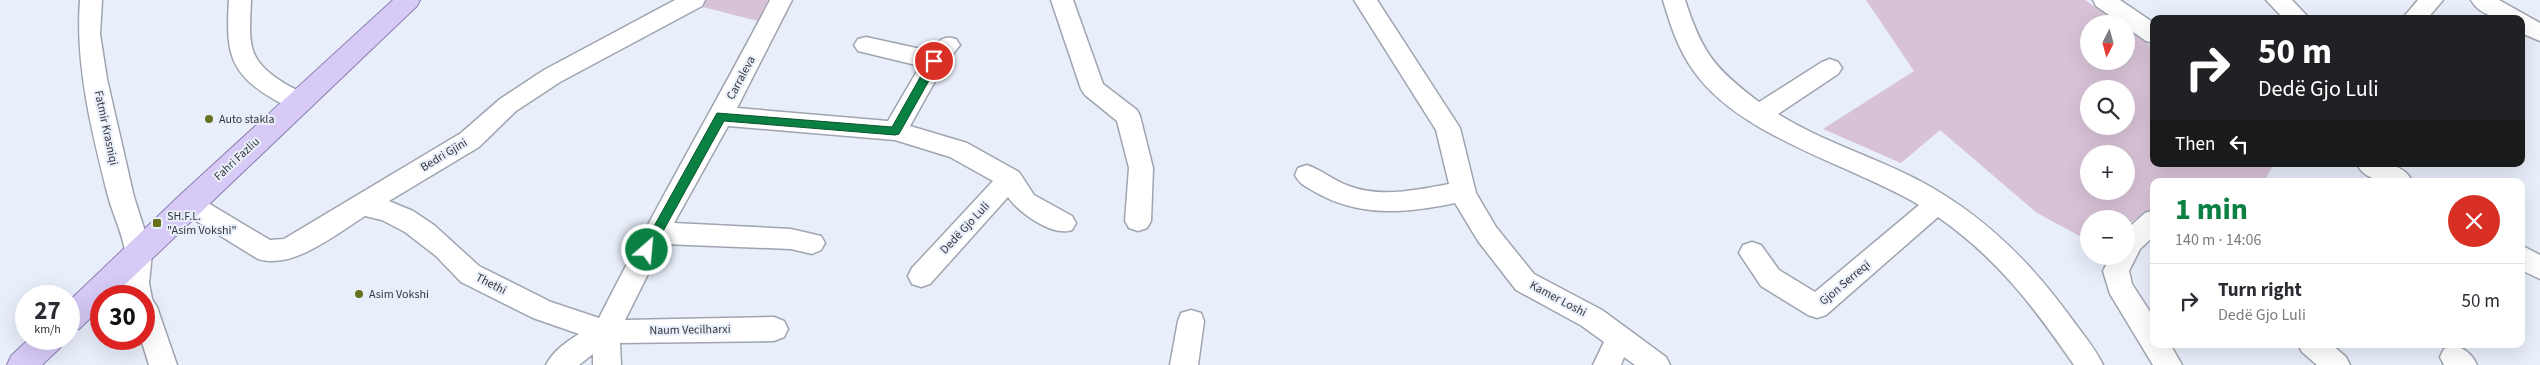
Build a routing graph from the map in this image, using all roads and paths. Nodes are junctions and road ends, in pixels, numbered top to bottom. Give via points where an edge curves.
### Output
1 (91, 0) edge
2 (240, 0) edge
3 (408, 0) edge
4 (694, 0) edge
5 (781, 0) edge
6 (1062, 0) edge
7 (1365, 0) edge
8 (1674, 0) edge
9 (2104, 0) edge
10 (2277, 0) edge
11 (2432, 0) edge
12 (2482, 0) edge
13 (2294, 15) edge
14 (2417, 15) edge
15 (2507, 15) edge
16 (2525, 25) edge
17 (2150, 32) edge
18 (2540, 34) edge
19 (866, 45) dead end
20 (1830, 68) dead end
21 (298, 102) junction
22 (1758, 115) junction
23 (721, 116) junction
24 (895, 131) junction
25 (2374, 167) edge
26 (1307, 175) dead end
27 (2395, 178) edge
28 (1010, 180) junction
29 (1464, 191) junction
30 (1938, 203) junction
31 (189, 204) junction
32 (361, 205) junction
33 (1138, 221) dead end
34 (1063, 223) dead end
35 (2150, 224) edge
36 (655, 234) junction
37 (2135, 237) edge
38 (812, 243) dead end
39 (139, 253) junction
40 (1752, 254) dead end
41 (2525, 259) edge
42 (2120, 265) edge
43 (2540, 268) edge
44 (921, 276) dead end
45 (137, 285) edge
46 (80, 309) edge
47 (1191, 321) dead end
48 (774, 329) dead end
49 (606, 332) junction
50 (2150, 336) edge
51 (1620, 338) junction
52 (155, 341) edge
53 (2157, 348) edge
54 (2317, 348) edge
55 (38, 350) edge
56 (22, 365) edge
57 (163, 365) edge
58 (560, 365) edge
59 (608, 365) edge
60 (1184, 365) edge
61 (1607, 365) edge
62 (1656, 365) edge
63 (2089, 365) edge
64 (2168, 365) edge
65 (2336, 365) edge

1 - 39 street, Fatmir Krasniqi via 89,34 95,79 121,196
2 - 21 street via 238,39 246,67 262,81
3 - 21 main road, Fahri Fazliu
4 - 32 street, Bedri Gjini via 552,76 508,105 470,140
5 - 23 street, Carraleva
6 - 33 street via 1094,89 1128,116 1141,168
7 - 29 street, Kamer Loshi via 1448,128
8 - 22 street via 1687,39 1699,60 1714,79
9 - 17 street
10 - 13 street
11 - 14 street
12 - 15 street
16 - 18 street
19 - 24 street via 941,53
20 - 22 street
21 - 31 main road, Fahri Fazliu
22 - 30 street
23 - 24 street
23 - 36 street, Carraleva
24 - 28 street via 958,150
25 - 27 street
26 - 29 street via 1347,196 1370,201 1408,202
28 - 34 street via 1025,202
28 - 44 street, Dedë Gjo Luli
29 - 51 street, Kamer Loshi via 1487,234 1525,282 1592,318
30 - 40 street, Gjon Serreqi via 1817,307 1770,278
30 - 63 street via 1999,250 2019,270
31 - 32 street, Bedri Gjini via 267,251 300,244
31 - 39 main road, Fahri Fazliu
32 - 49 street, Thethi via 395,214 411,223 470,274 542,310
35 - 37 street
36 - 38 street
36 - 49 street, Carraleva
39 - 45 street
39 - 46 main road, Fahri Fazliu
41 - 43 street
42 - 50 street via 2116,272 2119,286
47 - 60 street
48 - 49 street, Naum Vecilharxi
49 - 58 street via 575,351
49 - 59 street
51 - 61 street
51 - 62 street, Kamer Loshi
52 - 57 street
53 - 64 street
54 - 65 street
55 - 56 main road

